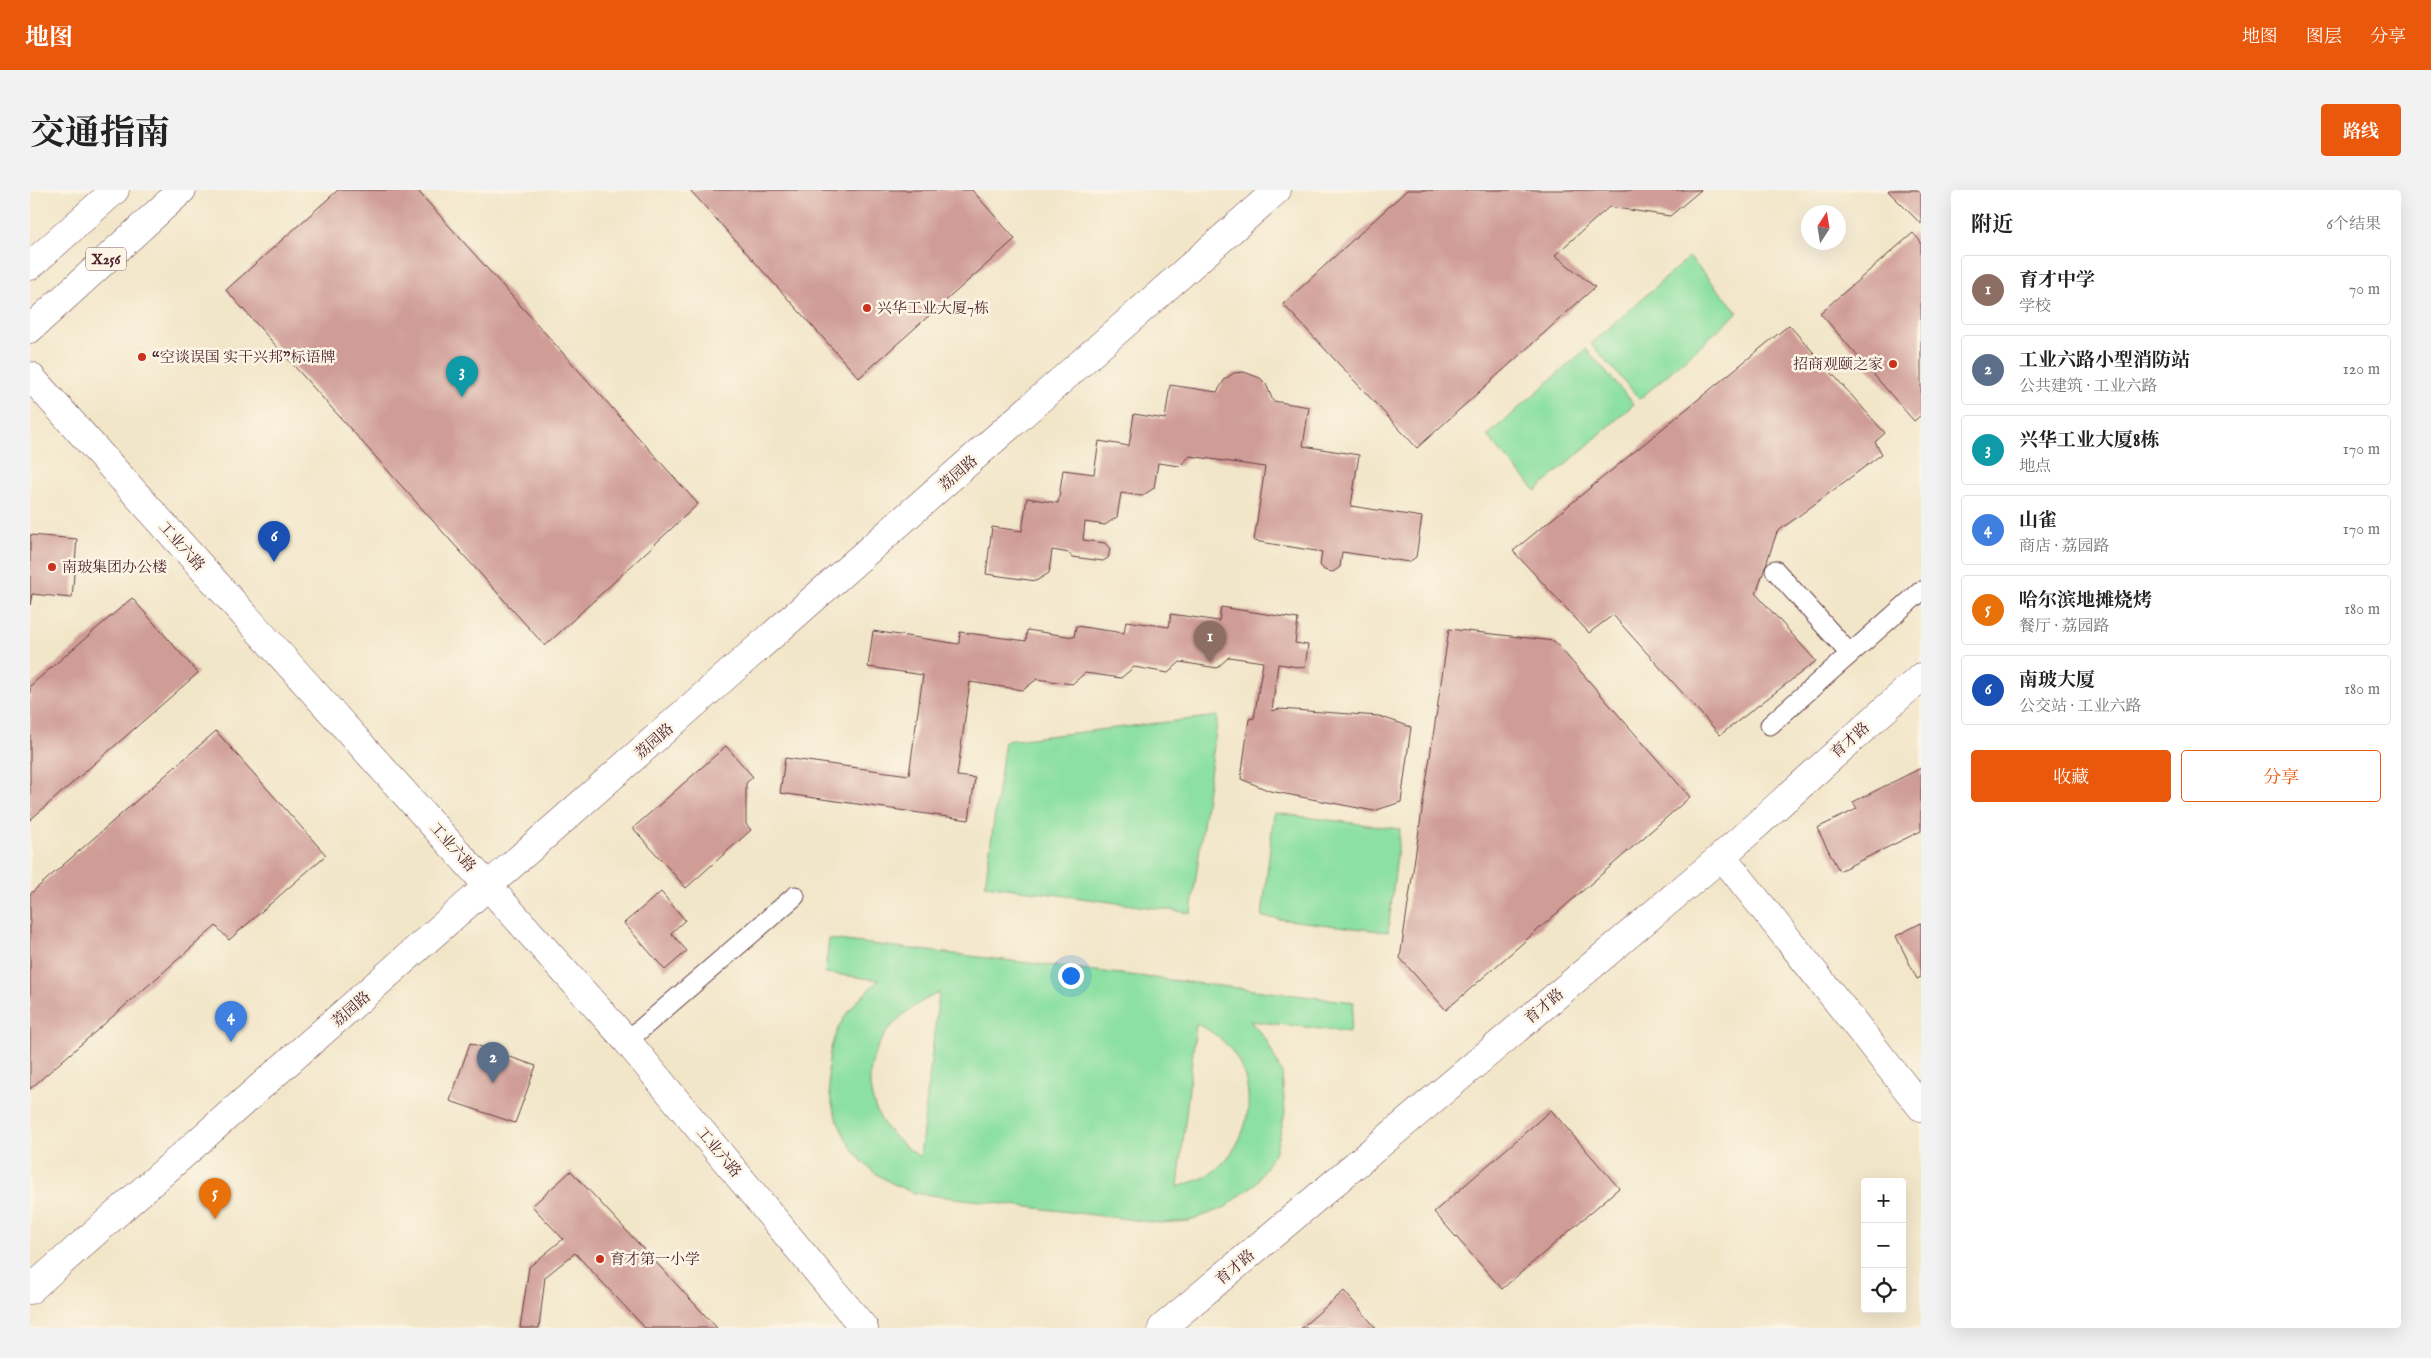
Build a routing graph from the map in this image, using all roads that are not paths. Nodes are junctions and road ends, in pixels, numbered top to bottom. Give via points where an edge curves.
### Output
1 (115, 190) edge
2 (182, 190) edge
3 (1277, 190) edge
4 (30, 266) edge
5 (30, 329) edge
6 (30, 376) edge
7 (1775, 570) dead end
8 (1921, 591) edge
9 (1850, 654) junction
10 (1921, 677) edge
11 (1770, 725) dead end
12 (1722, 856) junction
13 (489, 887) junction
14 (795, 896) dead end
15 (627, 1041) junction
16 (1921, 1107) edge
17 (30, 1290) edge
18 (864, 1328) edge
19 (1162, 1328) edge

1 - 4 street
2 - 5 street, X256
3 - 13 street, 荔园路
6 - 13 street, 工业六路
7 - 9 lane
8 - 9 lane
9 - 11 lane
10 - 12 street, 育才路
12 - 16 street
12 - 19 street, 育才路
13 - 15 street, 工业六路
13 - 17 street, 荔园路
14 - 15 lane
15 - 18 street, 工业六路

